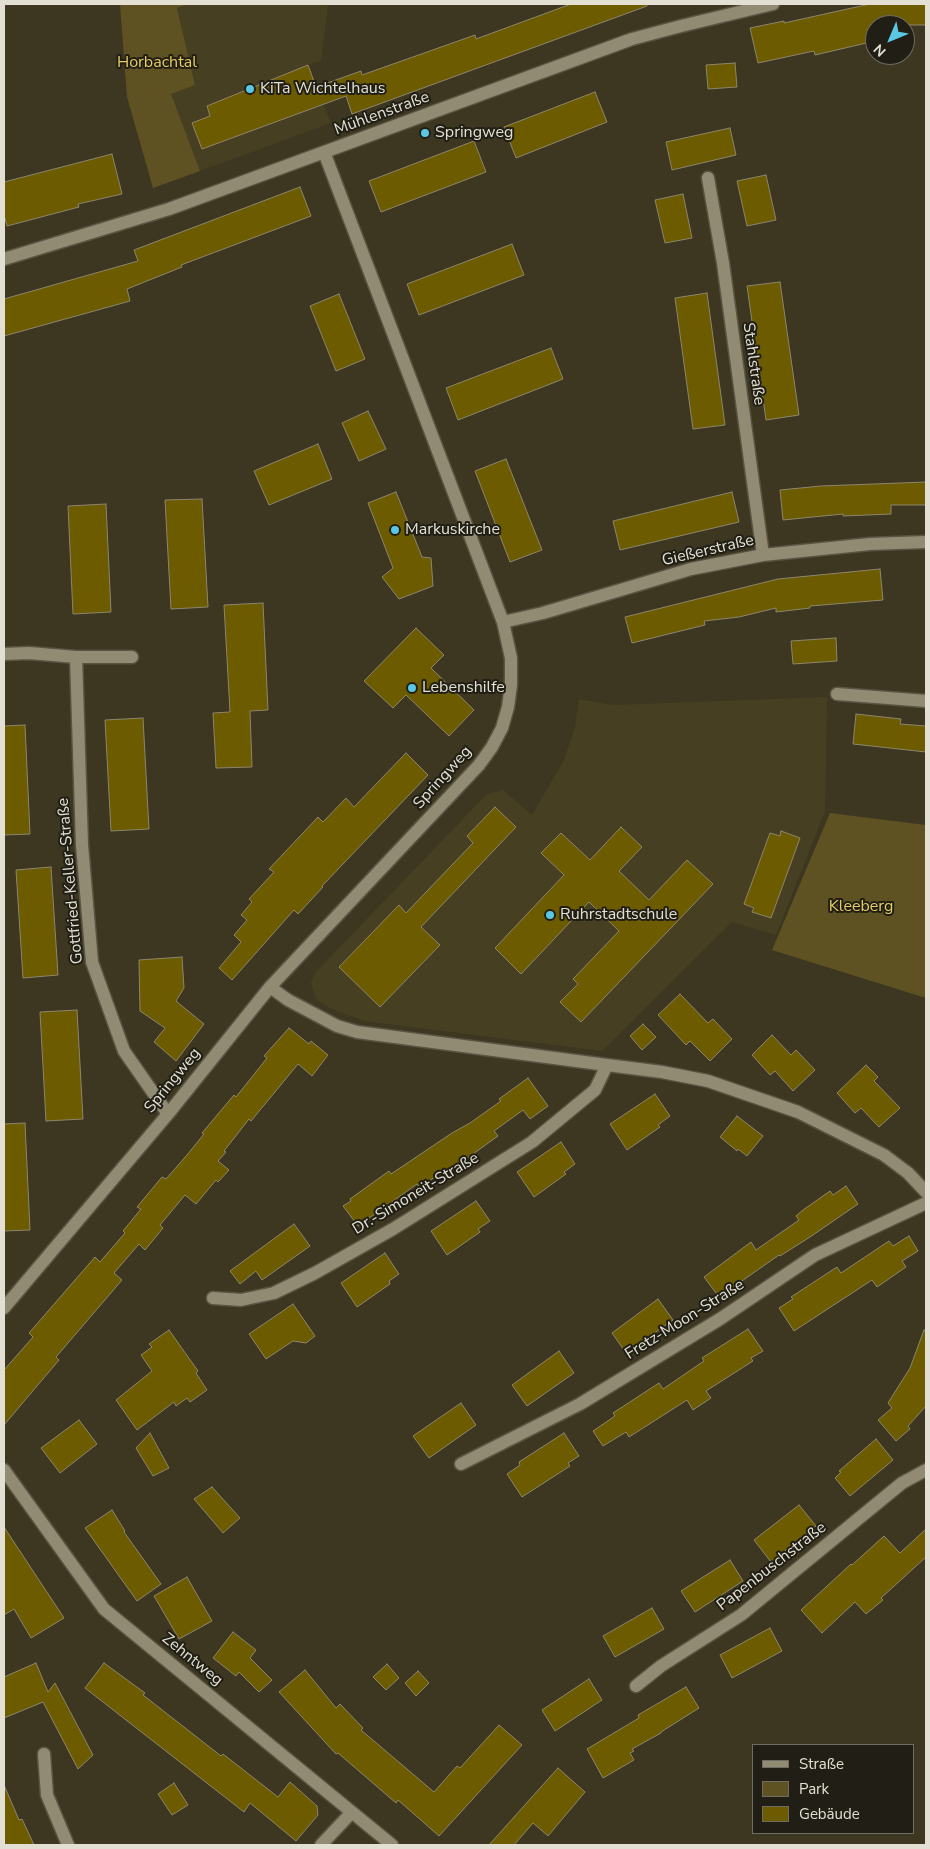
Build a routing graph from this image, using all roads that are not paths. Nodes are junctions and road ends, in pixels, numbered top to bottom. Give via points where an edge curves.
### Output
1 (773, 4) edge
2 (324, 152) junction
3 (708, 178) dead end
4 (4, 259) edge
5 (926, 542) edge
6 (763, 555) junction
7 (503, 622) junction
8 (4, 654) edge
9 (76, 657) junction
10 (132, 657) dead end
11 (837, 694) dead end
12 (926, 701) edge
13 (270, 987) junction
14 (606, 1065) junction
15 (168, 1114) junction
16 (926, 1192) edge
17 (926, 1203) edge
18 (213, 1298) dead end
19 (4, 1308) edge
20 (461, 1464) dead end
21 (4, 1470) edge
22 (926, 1470) edge
23 (636, 1686) dead end
24 (44, 1754) dead end
25 (352, 1812) junction
26 (68, 1845) edge
27 (321, 1845) edge
28 (392, 1845) edge

1 - 2 street, Mühlenstraße via 632,39
2 - 4 street, Mühlenstraße via 169,209
2 - 7 street, Springweg
3 - 6 street, Stahlstraße via 723,262
5 - 6 street, Gießerstraße
6 - 7 street, Gießerstraße via 691,569
7 - 13 street, Springweg via 511,658 511,685 502,728 492,747 479,765
8 - 9 street
9 - 10 street
9 - 15 street, Gottfried-Keller-Straße via 82,845 92,962 124,1051
11 - 12 street
13 - 14 street via 337,1026 357,1032
13 - 15 street, Springweg
14 - 16 street via 708,1081 798,1112 884,1155
14 - 18 street, Dr.-Simoneit-Straße via 595,1090 532,1142 394,1229 274,1293 241,1300
15 - 19 street, Springweg
17 - 20 street, Fretz-Moon-Straße via 815,1255 720,1319 580,1404
21 - 25 street, Zehntweg via 104,1609
22 - 23 street, Papenbuschstraße via 902,1483 741,1615 660,1666
24 - 26 street via 47,1795
25 - 27 street
25 - 28 street, Zehntweg

